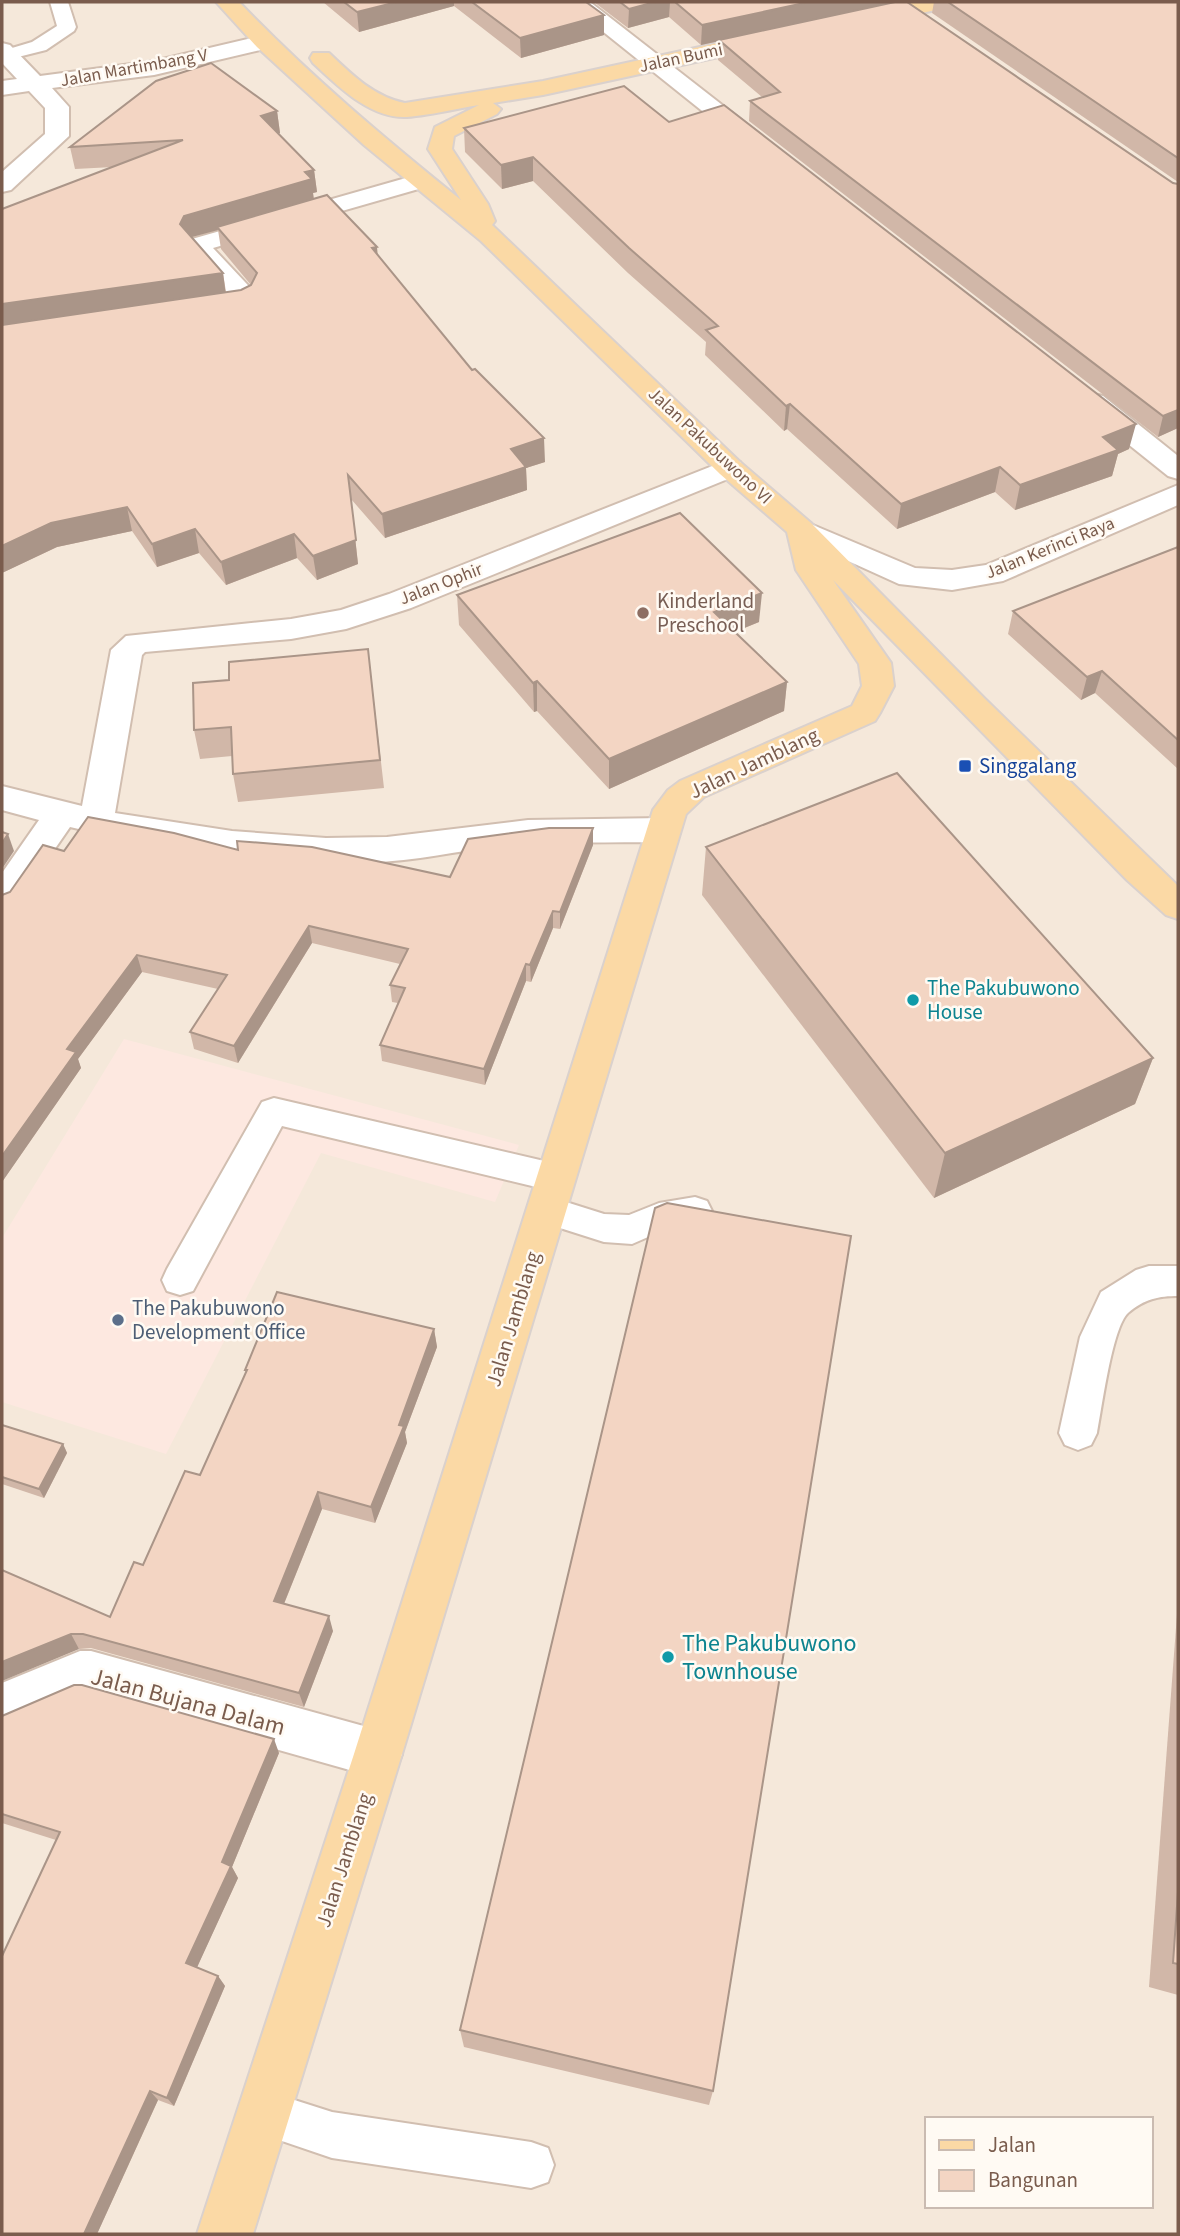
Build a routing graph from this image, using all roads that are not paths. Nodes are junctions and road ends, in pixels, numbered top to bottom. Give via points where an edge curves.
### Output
1 (59, 2) edge
2 (227, 2) edge
3 (577, 2) edge
4 (942, 2) edge
5 (907, 9) junction
6 (841, 23) edge
7 (928, 23) edge
8 (788, 34) edge
9 (302, 40) dead end
10 (265, 42) junction
11 (4, 53) edge
12 (655, 63) junction
13 (34, 85) junction
14 (2, 88) edge
15 (543, 88) junction
16 (768, 152) edge
17 (420, 181) junction
18 (2, 185) edge
19 (490, 236) junction
20 (179, 313) edge
21 (1073, 387) edge
22 (730, 468) junction
23 (1178, 470) edge
24 (1178, 494) edge
25 (801, 529) junction
26 (2, 798) edge
27 (61, 814) junction
28 (96, 823) junction
29 (663, 830) junction
30 (2, 899) edge
31 (1178, 906) edge
32 (552, 1194) junction
33 (720, 1216) edge
34 (180, 1280) dead end
35 (1178, 1281) edge
36 (1078, 1433) dead end
37 (3, 1709) edge
38 (379, 1754) junction
39 (263, 2113) junction
40 (531, 2165) dead end
41 (225, 2234) edge

1 - 11 lane via 67,27 57,38 44,46
2 - 10 main road, Jalan Pakubuwono VI
3 - 12 street
4 - 5 main road
5 - 6 main road
5 - 7 street
8 - 12 main road, Jalan Bumi
9 - 15 main road via 352,87 386,107 436,107
10 - 13 street, Jalan Martimbang V via 154,68
10 - 17 main road, Jalan Pakubuwono VI
11 - 13 street
12 - 15 main road, Jalan Bumi
12 - 16 street
13 - 14 street, Jalan Martimbang V
13 - 18 street via 57,107 57,136
15 - 19 main road via 480,113 443,132 440,140 440,149
17 - 19 main road, Jalan Pakubuwono VI
17 - 20 street via 201,244 199,248 245,296 234,305
19 - 22 main road, Jalan Pakubuwono VI
21 - 23 street
22 - 25 main road, Jalan Pakubuwono VI
22 - 28 street, Jalan Ophir via 346,619 291,629 137,643 127,650
24 - 25 street, Jalan Kerinci Raya via 992,574 952,580 910,577
25 - 29 main road, Jalan Jamblang via 811,570 875,663 878,686 864,713 692,789 670,810
25 - 31 main road, Jalan Pakubuwono VI via 982,716
26 - 27 street
27 - 28 street
27 - 30 street
28 - 29 street via 252,847 370,850 484,836
29 - 32 main road, Jalan Jamblang
32 - 33 lane via 604,1228 632,1230 659,1217 694,1211
32 - 34 lane via 274,1111
32 - 38 main road, Jalan Jamblang
35 - 36 lane via 1149,1281 1114,1303 1098,1337
37 - 38 street, Jalan Bujana Dalam via 80,1674 91,1674
38 - 39 main road, Jalan Jamblang
39 - 40 lane via 332,2134
39 - 41 main road, Jalan Jamblang

